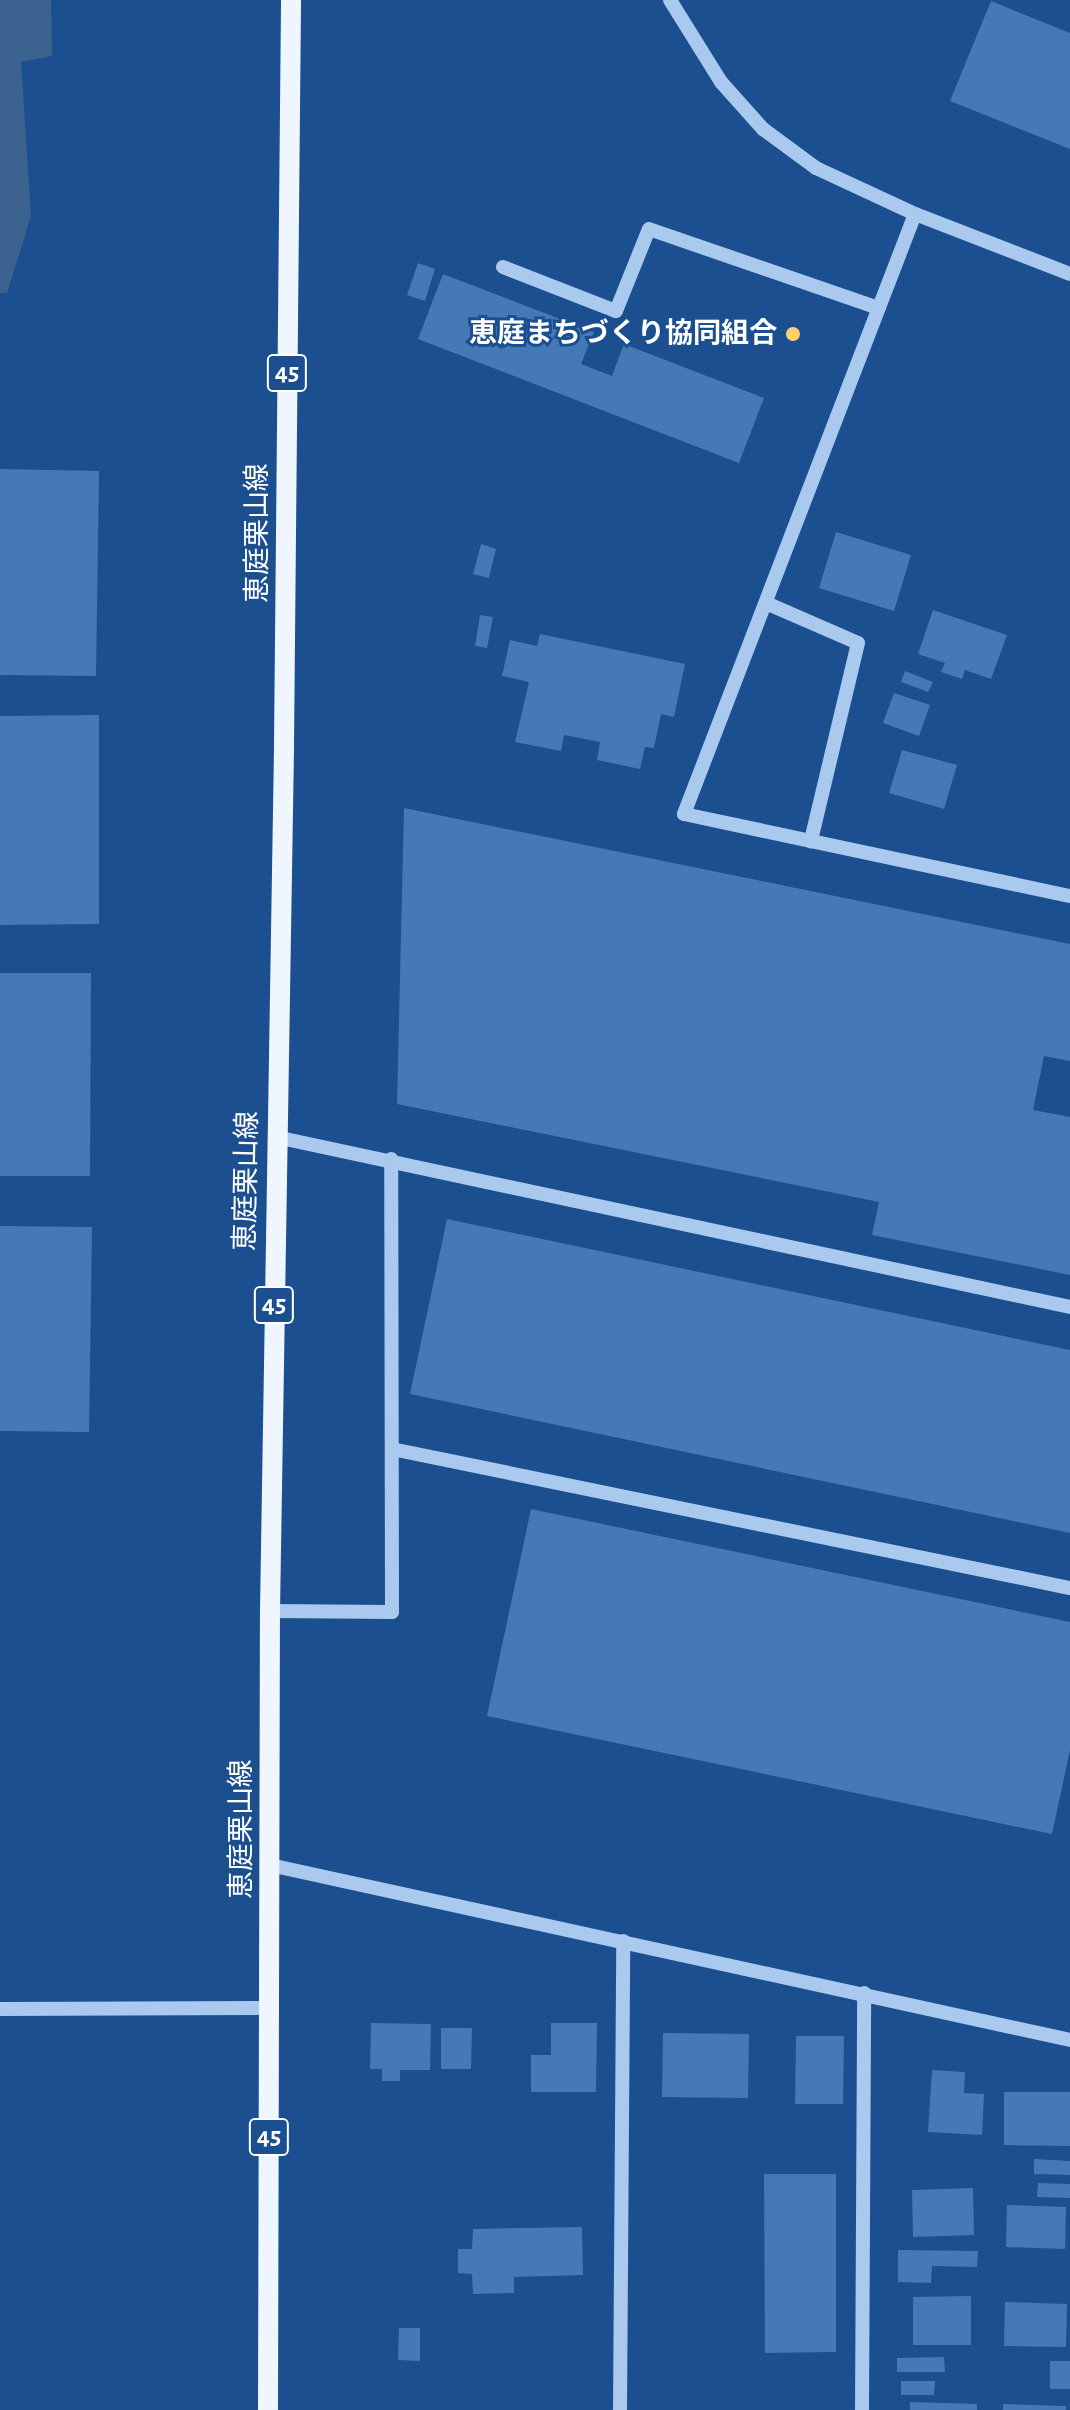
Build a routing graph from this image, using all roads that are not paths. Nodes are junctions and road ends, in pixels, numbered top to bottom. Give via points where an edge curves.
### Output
1 (291, 0) edge
2 (670, 0) edge
3 (915, 214) junction
4 (503, 267) dead end
5 (1070, 274) edge
6 (879, 308) junction
7 (766, 603) junction
8 (811, 841) junction
9 (1070, 896) edge
10 (276, 1137) junction
11 (391, 1159) junction
12 (1070, 1307) edge
13 (392, 1449) junction
14 (1070, 1588) edge
15 (270, 1611) junction
16 (270, 1865) junction
17 (623, 1941) junction
18 (864, 1993) junction
19 (269, 2008) junction
20 (0, 2009) edge
21 (1070, 2040) edge
22 (268, 2410) edge
23 (620, 2410) edge
24 (862, 2410) edge

1 - 10 main road, 恵庭栗山線 / 45
2 - 3 street via 721,82 763,129 816,168
3 - 5 street
3 - 6 street
4 - 6 street via 616,311 649,229
6 - 7 street
7 - 8 street via 858,643
7 - 8 street via 684,814
8 - 9 street
10 - 11 street
10 - 15 main road, 恵庭栗山線 / 45
11 - 12 street
11 - 13 street
13 - 14 street
13 - 15 street via 392,1612
15 - 16 main road, 恵庭栗山線 / 45
16 - 17 street
16 - 19 main road, 恵庭栗山線 / 45
17 - 18 street
17 - 23 street
18 - 21 street
18 - 24 street
19 - 20 street
19 - 22 main road, 恵庭栗山線 / 45

